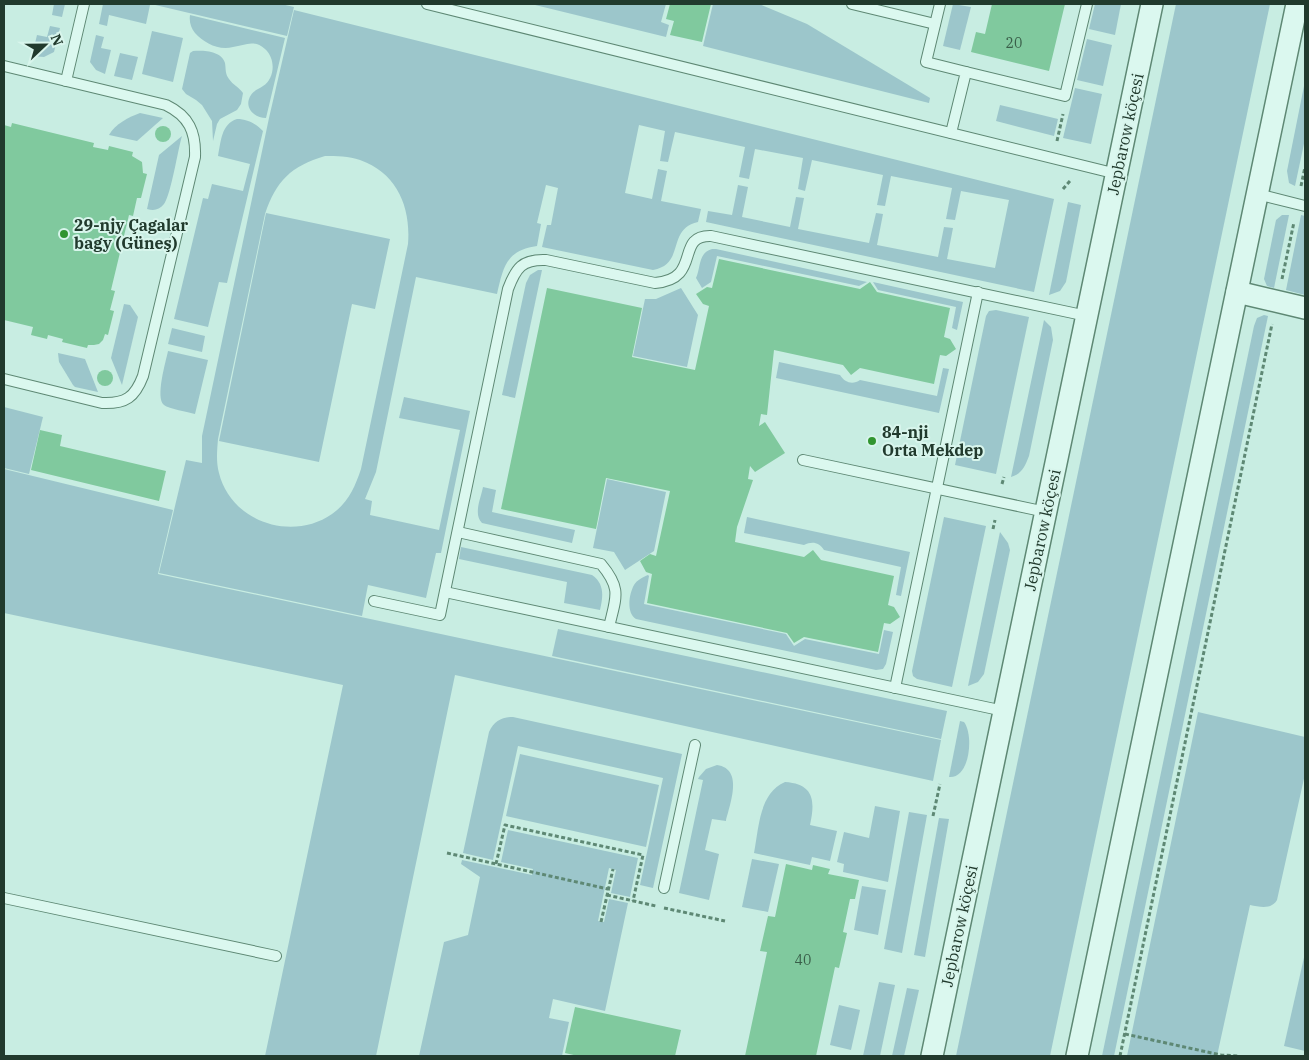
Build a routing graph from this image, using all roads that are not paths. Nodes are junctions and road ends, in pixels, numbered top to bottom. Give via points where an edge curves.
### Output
1 (84, 4) edge
2 (427, 4) edge
3 (852, 4) edge
4 (940, 4) edge
5 (1087, 4) edge
6 (1152, 4) edge
7 (1297, 4) edge
8 (935, 24) junction
9 (4, 66) edge
10 (966, 72) junction
11 (66, 81) junction
12 (951, 133) junction
13 (1117, 174) junction
14 (1257, 194) junction
15 (1305, 206) edge
16 (978, 292) junction
17 (1237, 292) junction
18 (1305, 308) edge
19 (1087, 316) junction
20 (4, 379) edge
21 (804, 460) dead end
22 (936, 488) junction
23 (1046, 512) junction
24 (458, 532) junction
25 (445, 592) junction
26 (374, 601) dead end
27 (610, 627) junction
28 (895, 688) junction
29 (1004, 711) junction
30 (695, 745) dead end
31 (664, 888) dead end
32 (4, 898) edge
33 (276, 956) dead end
34 (932, 1056) edge
35 (1077, 1056) edge

1 - 11 lane
2 - 12 lane
3 - 8 lane
4 - 8 lane
5 - 10 lane via 1065,96
6 - 13 street, Jepbarow köçesi
7 - 14 street
8 - 10 lane via 926,62
9 - 11 lane
10 - 12 lane
11 - 20 lane via 174,109 182,115 193,134 195,157 143,376 134,393 121,401 102,403
12 - 13 lane
13 - 19 street, Jepbarow köçesi
14 - 15 lane
14 - 17 street
16 - 19 lane
16 - 22 lane
16 - 24 lane via 711,236 697,238 681,272 664,282 655,283 546,260 527,262 514,274 508,289
17 - 18 street
17 - 35 street
19 - 23 street, Jepbarow köçesi
21 - 22 lane
22 - 23 lane
22 - 28 lane
23 - 29 street, Jepbarow köçesi
24 - 25 lane
24 - 27 lane via 601,564 616,589
25 - 26 lane via 440,615
25 - 27 lane
27 - 28 lane
28 - 29 lane
29 - 34 street, Jepbarow köçesi
30 - 31 lane
32 - 33 lane

